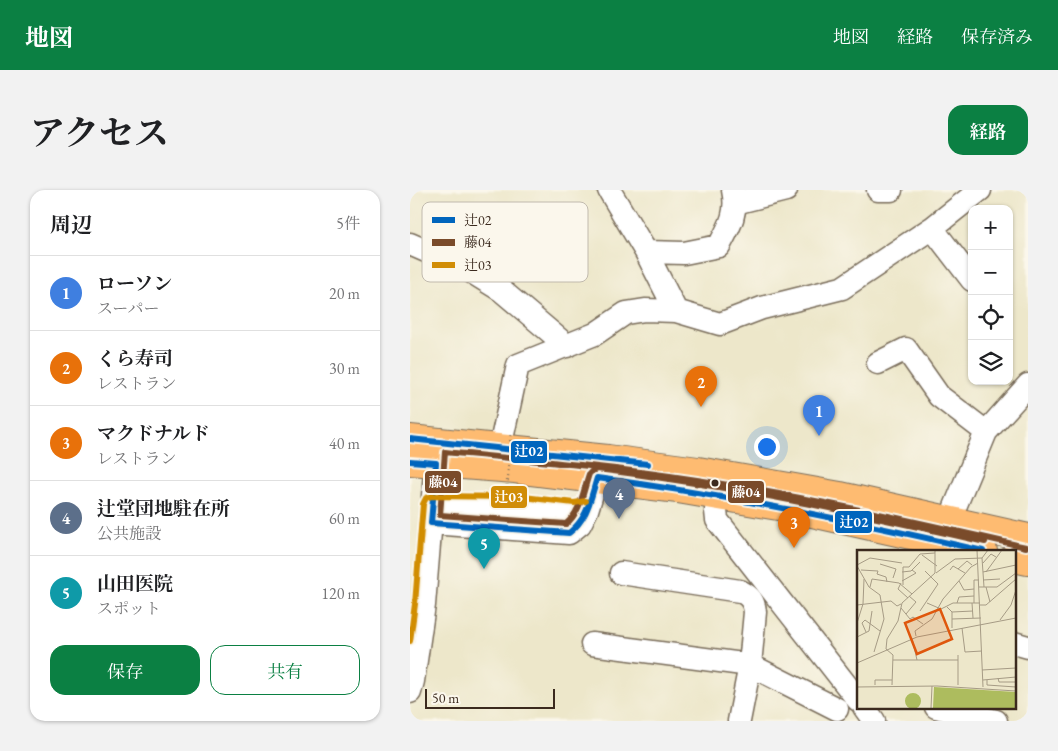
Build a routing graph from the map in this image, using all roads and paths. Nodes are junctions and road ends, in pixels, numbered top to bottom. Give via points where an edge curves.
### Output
1 (609, 190) edge
2 (786, 190) edge
3 (878, 190) edge
4 (891, 190) edge
5 (980, 190) edge
6 (734, 196) edge
7 (932, 228) junction
8 (410, 244) edge
9 (422, 249) edge
10 (646, 252) junction
11 (968, 275) edge
12 (488, 282) edge
13 (676, 311) junction
14 (567, 346) junction
15 (878, 364) dead end
16 (1028, 385) edge
17 (986, 432) junction
18 (410, 440) edge
19 (506, 441) junction
20 (428, 456) edge
21 (597, 478) junction
22 (506, 486) dead end
23 (717, 496) junction
24 (432, 514) junction
25 (952, 521) junction
26 (1028, 538) edge
27 (979, 550) edge
28 (622, 573) dead end
29 (592, 644) dead end
30 (750, 666) junction
31 (410, 692) edge
32 (855, 692) edge
33 (865, 708) edge
34 (940, 708) edge
35 (837, 709) dead end
36 (739, 721) edge
37 (874, 721) edge
38 (996, 721) edge

1 - 10 street
2 - 6 street
3 - 4 street
5 - 7 street
6 - 10 street via 732,224 719,246 684,253
7 - 11 street
7 - 13 street via 842,288 762,308 720,324
8 - 9 street
10 - 13 street
12 - 14 street
13 - 14 street via 645,310 626,314 595,334
14 - 19 street via 518,365
15 - 17 street via 906,349 939,396
16 - 17 street
17 - 25 street
18 - 20 main road
19 - 20 main road
19 - 22 path, bridge
19 - 25 main road via 840,496
20 - 21 main road
20 - 24 street
21 - 23 main road
21 - 24 street via 580,524 569,532
23 - 27 main road via 790,508
23 - 32 street via 717,520
24 - 31 street via 424,605
25 - 26 main road
28 - 30 street via 740,591 748,595 755,612
29 - 30 street
30 - 35 street
30 - 36 street
33 - 37 street
34 - 38 street

